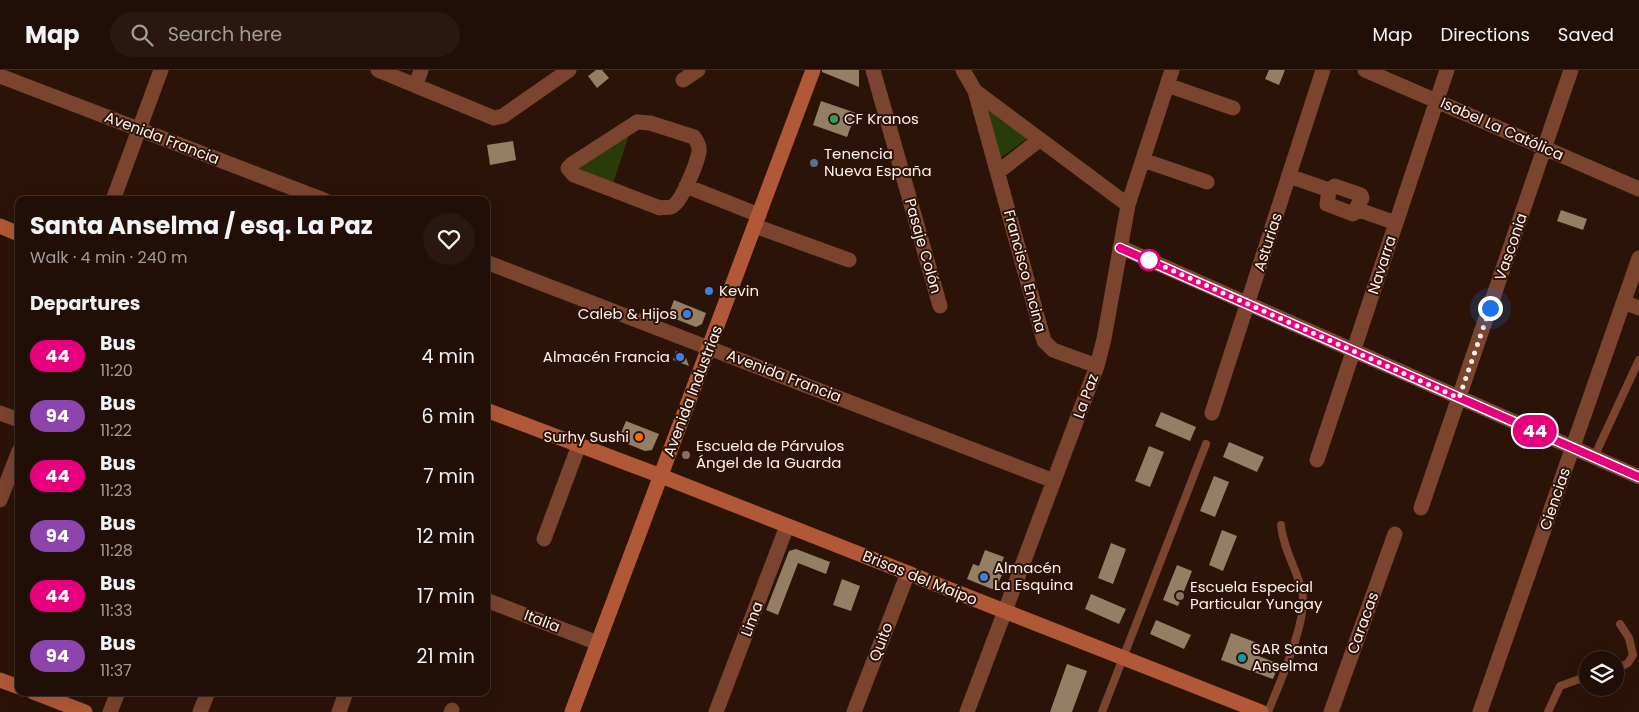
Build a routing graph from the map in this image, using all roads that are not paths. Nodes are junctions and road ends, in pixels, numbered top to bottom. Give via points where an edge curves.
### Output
1 (161, 70) edge
2 (378, 70) edge
3 (421, 70) edge
4 (569, 70) edge
5 (698, 70) edge
6 (813, 70) edge
7 (873, 70) edge
8 (963, 70) edge
9 (1323, 70) edge
10 (1365, 70) edge
11 (1447, 70) edge
12 (1570, 70) edge
13 (0, 76) edge
14 (1170, 77) edge
15 (683, 80) dead end
16 (416, 85) junction
17 (975, 91) junction
18 (1436, 101) junction
19 (1233, 108) dead end
20 (140, 130) junction
21 (1039, 140) junction
22 (1544, 148) junction
23 (1143, 160) junction
24 (998, 172) junction
25 (1289, 176) junction
26 (1207, 182) dead end
27 (686, 186) junction
28 (1639, 189) edge
29 (115, 196) edge
30 (313, 196) edge
31 (1128, 205) junction
32 (757, 220) junction
33 (1396, 222) junction
34 (0, 226) edge
35 (15, 232) edge
36 (1120, 248) junction
37 (1639, 258) edge
38 (849, 260) dead end
39 (490, 264) edge
40 (1624, 302) junction
41 (1247, 304) junction
42 (940, 306) dead end
43 (1639, 308) edge
44 (710, 346) junction
45 (1354, 351) junction
46 (1639, 360) edge
47 (1097, 366) junction
48 (1459, 398) junction
49 (490, 412) edge
50 (0, 413) edge
51 (1212, 413) dead end
52 (15, 419) edge
53 (1206, 444) dead end
54 (579, 445) junction
55 (1573, 448) junction
56 (1594, 457) junction
57 (1317, 460) dead end
58 (15, 461) edge
59 (661, 476) junction
60 (1639, 477) edge
61 (1054, 481) junction
62 (0, 500) edge
63 (1422, 508) dead end
64 (1281, 525) dead end
65 (787, 526) junction
66 (1395, 534) dead end
67 (544, 539) dead end
68 (908, 573) junction
69 (490, 602) edge
70 (1006, 611) junction
71 (1620, 624) dead end
72 (598, 643) junction
73 (1123, 658) junction
74 (1624, 665) edge
75 (1579, 679) edge
76 (0, 680) edge
77 (15, 686) edge
78 (43, 696) edge
79 (116, 696) edge
80 (206, 696) edge
81 (345, 696) edge
82 (85, 712) edge
83 (110, 712) edge
84 (200, 712) edge
85 (339, 712) edge
86 (572, 712) edge
87 (716, 712) edge
88 (854, 712) edge
89 (967, 712) edge
90 (1102, 712) edge
91 (1261, 712) edge
92 (1268, 712) edge
93 (1332, 712) edge
94 (1480, 712) edge
95 (1548, 712) edge

1 - 20 street
2 - 16 street
3 - 16 street
4 - 16 street via 503,116 494,118
5 - 15 street
6 - 32 street, Avenida Industrias
7 - 42 street, Pasaje Colón
8 - 17 street, Francisco Encina
9 - 25 street, Asturias
10 - 18 street, Isabel La Católica
11 - 18 street, Navarra
12 - 22 street, Vasconia
13 - 20 street, Avenida Francia
14 - 19 street
14 - 23 street, La Paz
17 - 21 street, Francisco Encina
17 - 24 street, Francisco Encina
18 - 22 street, Isabel La Católica
18 - 33 street, Navarra
20 - 29 street
20 - 30 street, Avenida Francia
21 - 24 street
21 - 31 street, Francisco Encina
22 - 28 street, Isabel La Católica
22 - 48 street, Vasconia
23 - 26 street
23 - 31 street, La Paz
24 - 47 street, Francisco Encina via 1044,342 1053,350
25 - 33 street via 1329,190 1335,186 1361,195 1356,209
25 - 41 street, Asturias
27 - 27 street via 678,202 671,207 660,208 574,175 568,168 630,124 650,123 694,138 698,143 699,152
27 - 32 street
31 - 36 street, La Paz
32 - 38 street
32 - 44 street, Avenida Industrias
33 - 45 street, Navarra
34 - 35 street
36 - 41 street
36 - 47 street, La Paz
37 - 40 street, Ciencias
39 - 44 street, Avenida Francia
40 - 43 street
40 - 55 street, Ciencias
41 - 45 street
41 - 51 street, Asturias
44 - 59 street, Avenida Industrias
44 - 61 street, Avenida Francia
45 - 48 street
45 - 57 street, Navarra
46 - 56 lane
47 - 61 street, La Paz
48 - 55 street
48 - 63 street, Vasconia
49 - 54 street, Brisas del Maipo
50 - 52 street
53 - 73 lane
54 - 59 street, Brisas del Maipo
54 - 67 street
55 - 56 street
55 - 94 street, Ciencias
56 - 60 street
58 - 62 street
59 - 65 street, Brisas del Maipo
59 - 72 street, Avenida Industrias
61 - 70 street, La Paz
64 - 92 lane via 1282,539 1302,592 1301,620
65 - 68 street, Brisas del Maipo
65 - 87 street, Lima
66 - 93 street, Caracas
68 - 70 street, Brisas del Maipo
68 - 88 street, Quito
69 - 72 street, Italia
70 - 73 street, Brisas del Maipo
70 - 89 street, La Paz
71 - 74 lane via 1629,638 1633,655
72 - 86 street, Avenida Industrias
73 - 90 lane
73 - 91 street, Brisas del Maipo
75 - 95 lane via 1560,686
76 - 77 street
78 - 82 street
79 - 83 street
80 - 84 street
81 - 85 street

